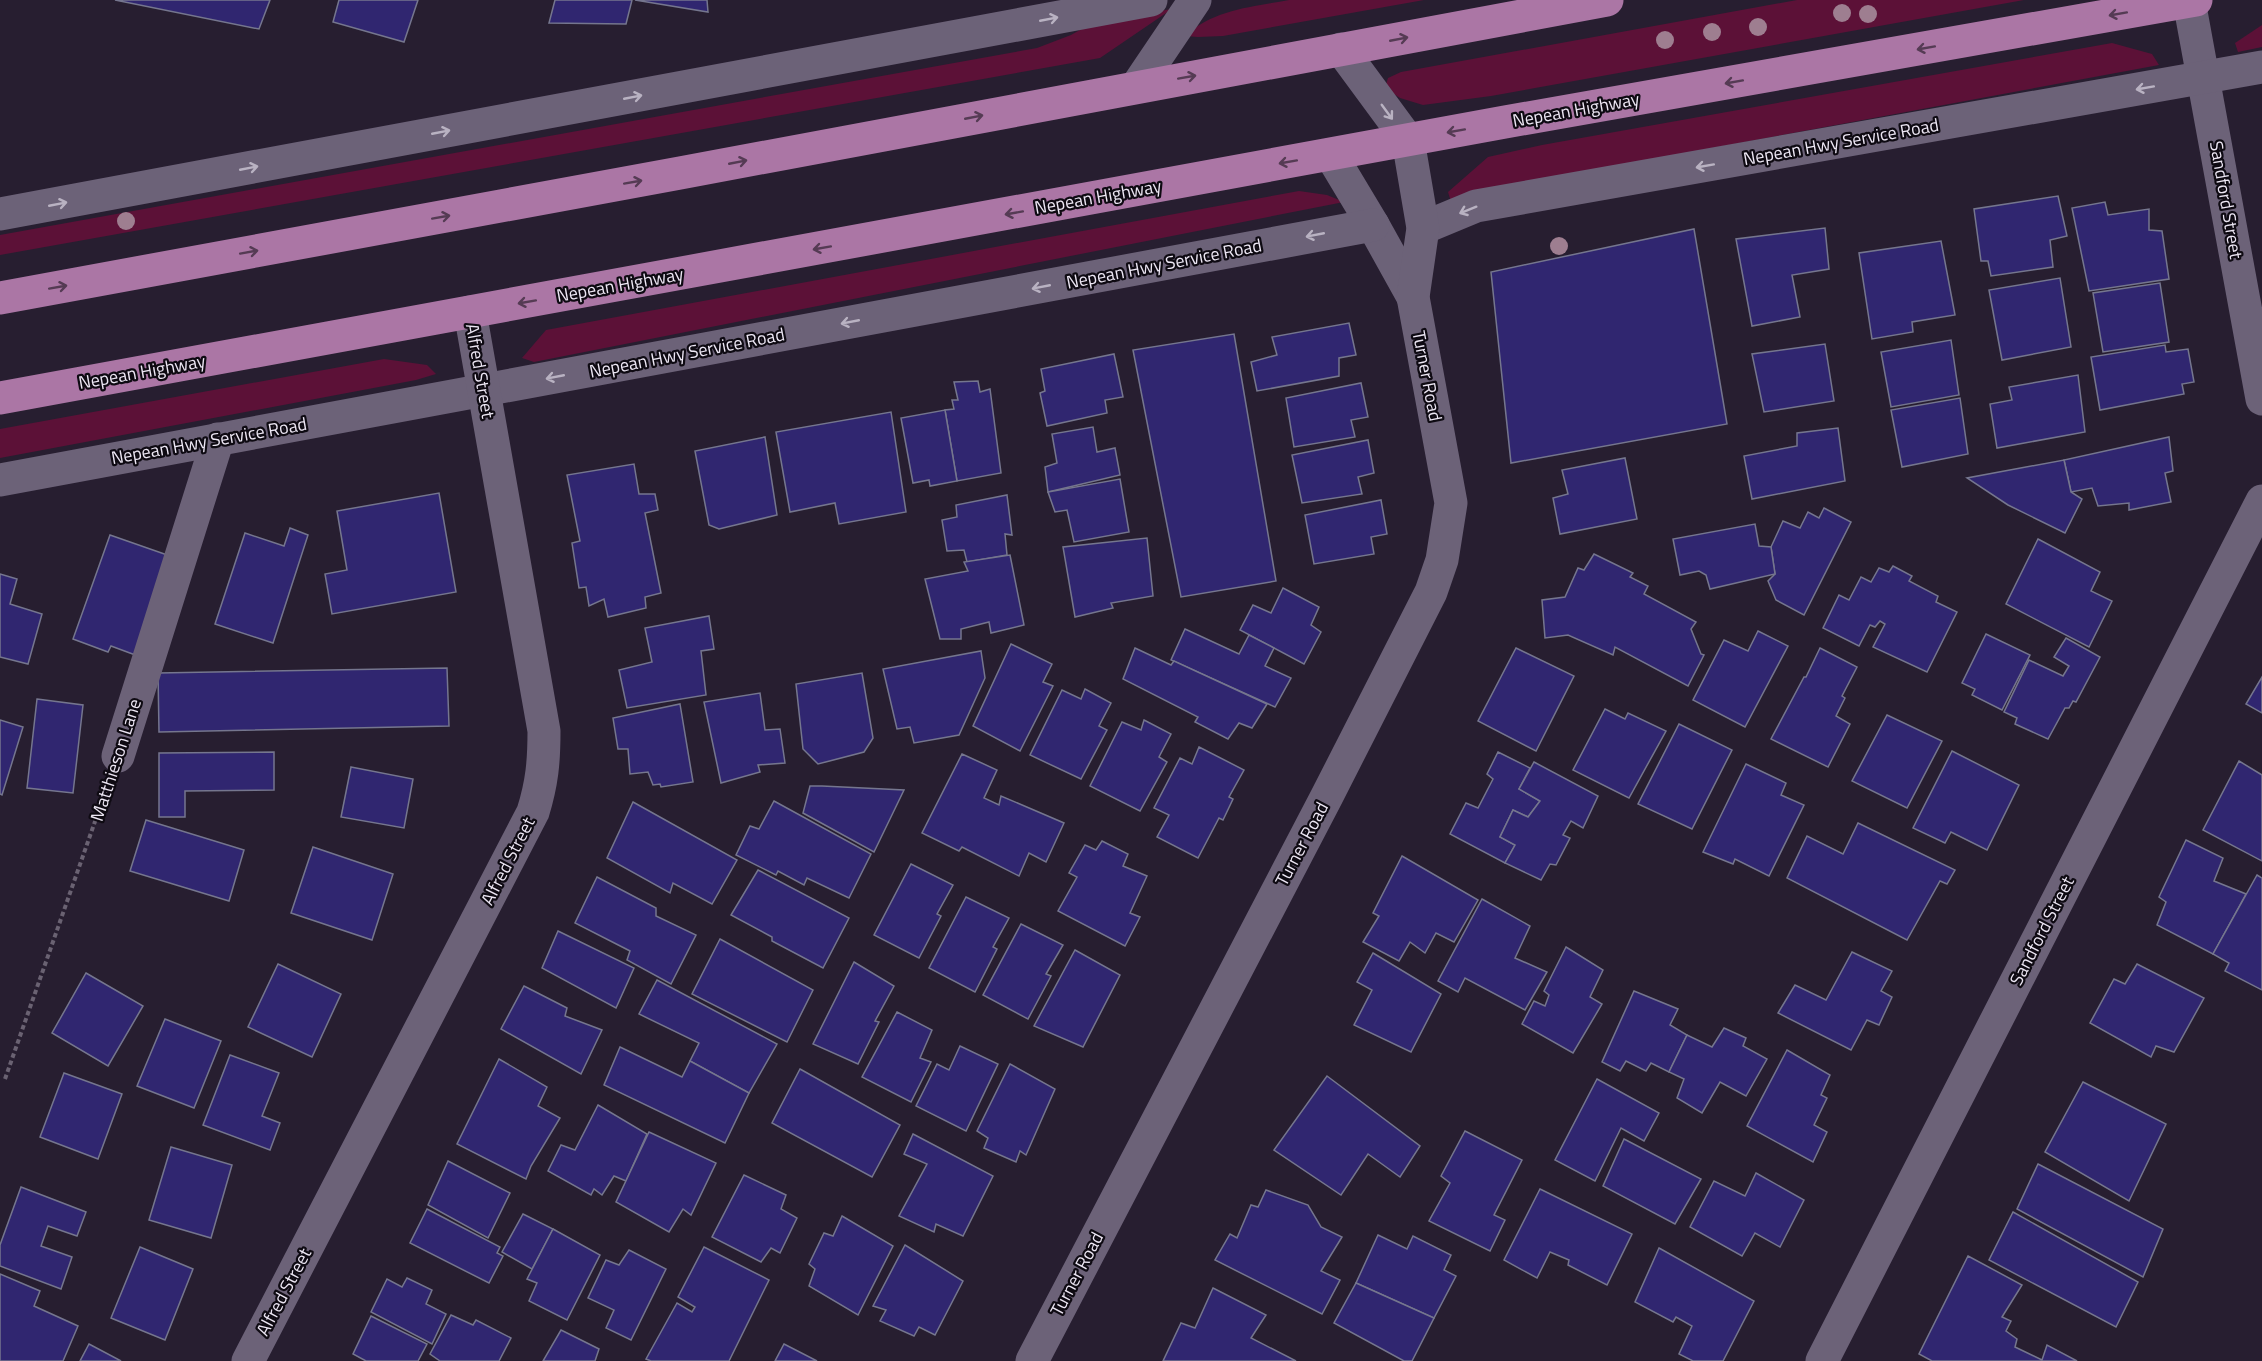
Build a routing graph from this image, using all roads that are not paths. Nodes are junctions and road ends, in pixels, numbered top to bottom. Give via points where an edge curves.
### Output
1 (1151, 0) edge
2 (1195, 0) edge
3 (2192, 1) edge
4 (1587, 2) edge
5 (1341, 49) junction
6 (2262, 67) edge
7 (2203, 77) junction
8 (1137, 86) junction
9 (1408, 140) junction
10 (1331, 155) junction
11 (0, 214) edge
12 (1373, 225) junction
13 (1423, 228) junction
14 (1413, 297) junction
15 (0, 298) edge
16 (470, 312) junction
17 (483, 391) junction
18 (0, 398) edge
19 (2262, 399) edge
20 (218, 439) junction
21 (0, 480) edge
22 (2262, 501) edge
23 (118, 756) road end
24 (248, 1361) edge
25 (1032, 1361) edge
26 (1822, 1361) edge

11 -> 1 street
2 - 8 street
3 - 7 street, Sandford Street
3 -> 9 highway, Nepean Highway
5 -> 4 highway
8 -> 5 highway
5 -> 9 street, Turner Road
6 - 7 street, Nepean Hwy Service Road
7 -> 13 street, Nepean Hwy Service Road via 1476,206
7 - 19 street, Sandford Street
15 -> 8 highway
9 - 10 highway, Nepean Highway
9 - 13 street, Turner Road
10 - 12 street, Turner Road
10 -> 16 highway, Nepean Highway
12 - 14 street, Turner Road
12 -> 17 street, Nepean Hwy Service Road
13 - 14 street, Turner Road
14 - 25 street, Turner Road via 1451,503 1442,560 1431,592
16 - 17 street, Alfred Street
16 - 18 highway, Nepean Highway
17 - 20 street, Nepean Hwy Service Road
17 - 24 street, Alfred Street via 544,731 541,787 533,813
20 - 21 street, Nepean Hwy Service Road
20 - 23 street, Matthieson Lane
22 - 26 street, Sandford Street

